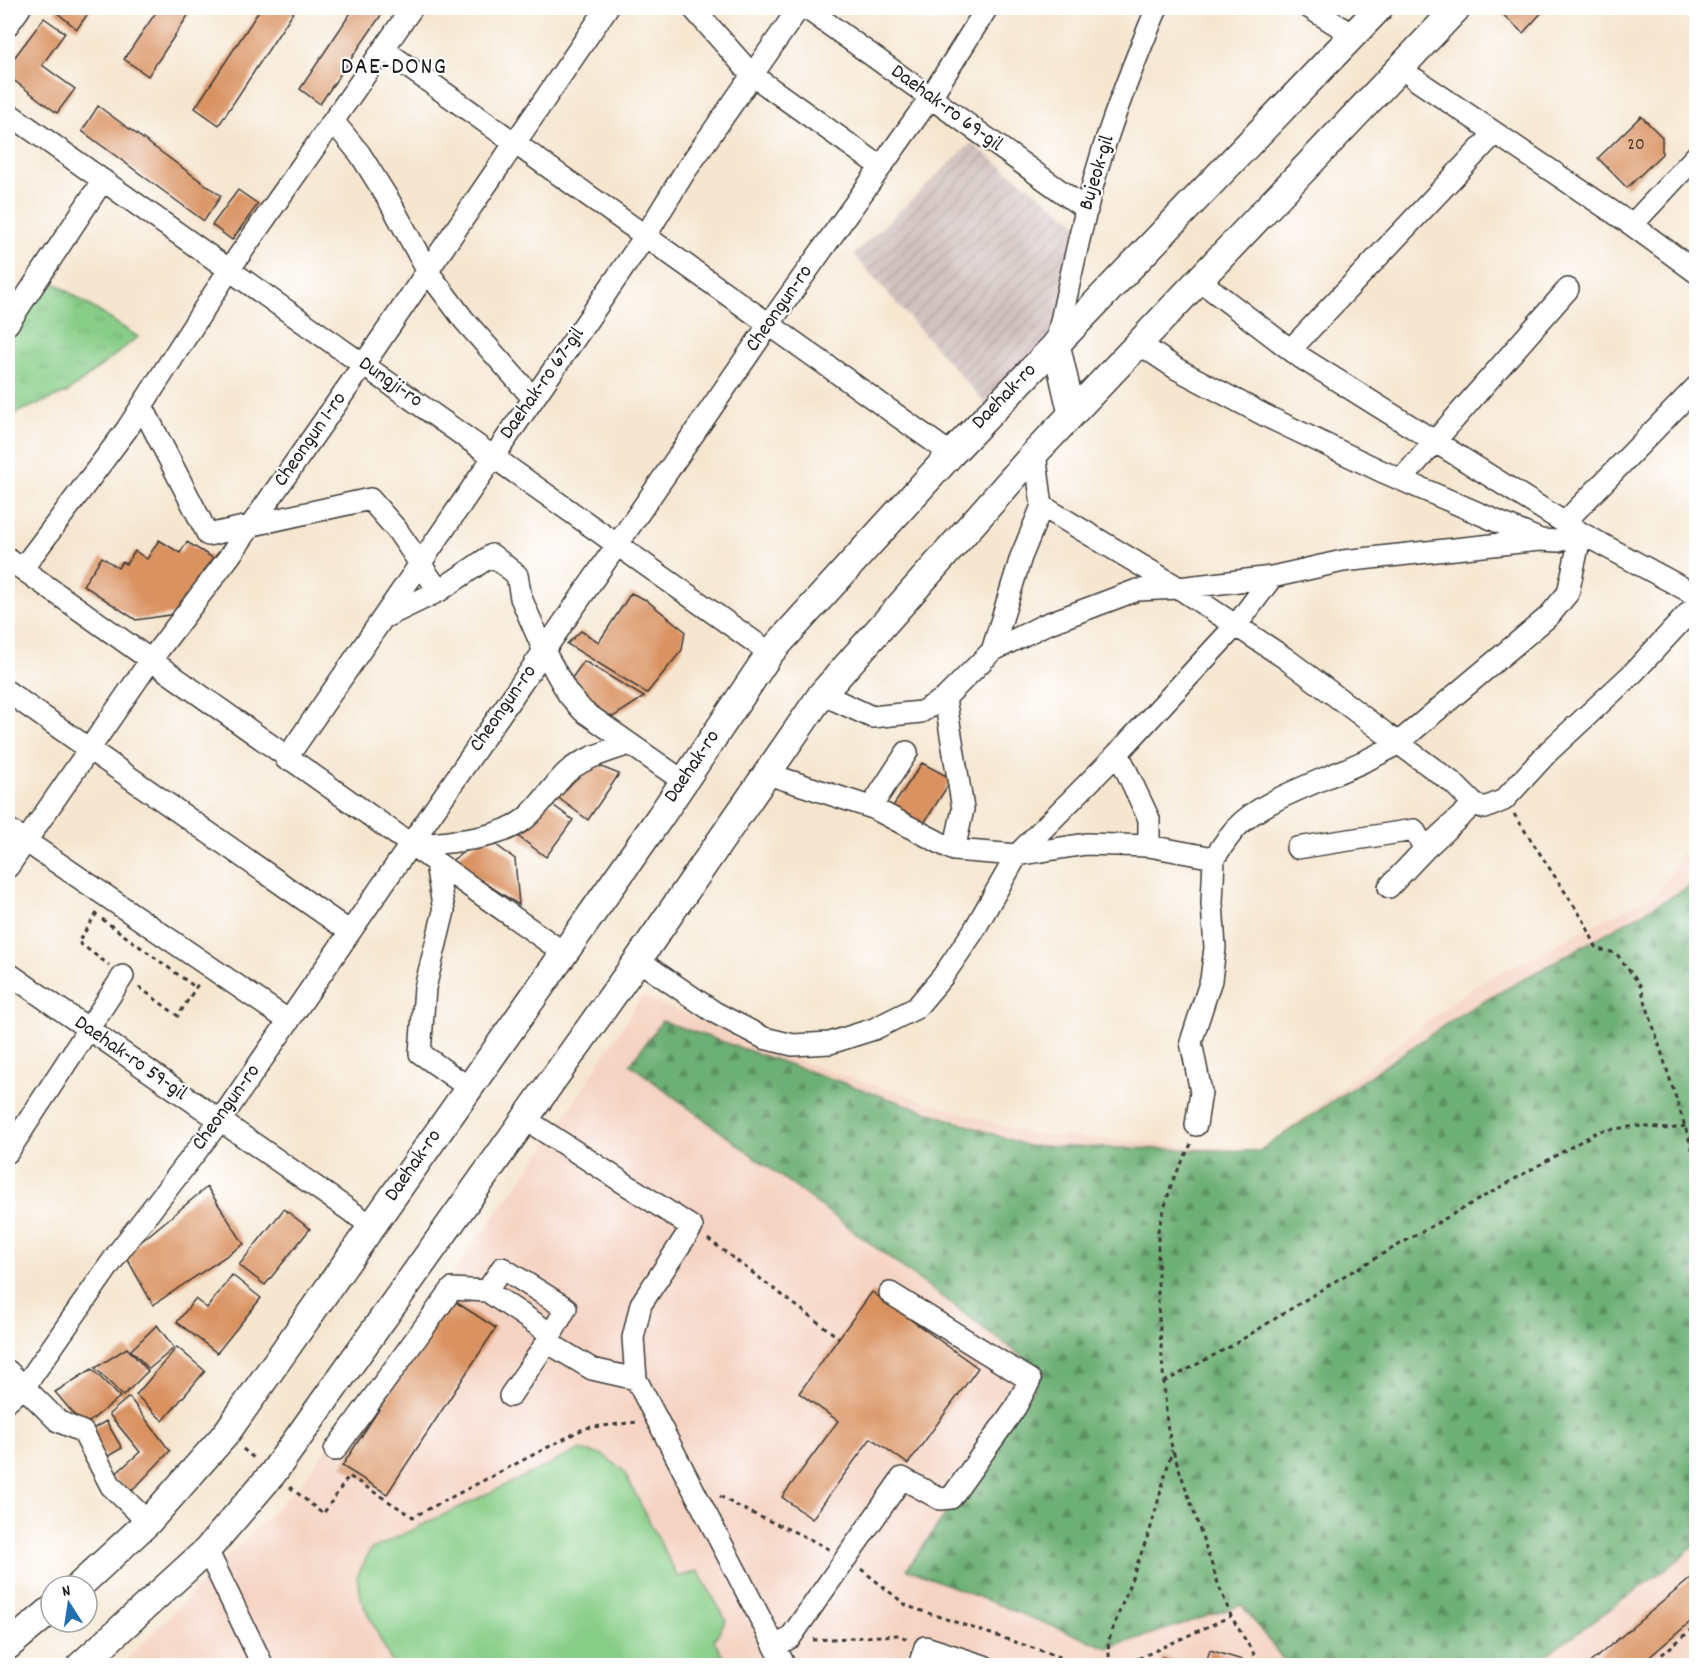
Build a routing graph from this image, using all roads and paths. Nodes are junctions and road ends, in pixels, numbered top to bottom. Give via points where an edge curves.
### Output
1 (20, 8) edge
2 (412, 8) edge
3 (607, 8) edge
4 (693, 8) edge
5 (799, 8) edge
6 (806, 8) edge
7 (987, 8) edge
8 (1158, 8) edge
9 (1310, 8) edge
10 (1379, 8) edge
11 (1457, 8) edge
12 (8, 25) edge
13 (1353, 35) junction
14 (383, 49) junction
15 (752, 75) junction
16 (1415, 79) dead end
17 (930, 98) junction
18 (8, 113) edge
19 (333, 121) junction
20 (1495, 133) junction
21 (515, 143) junction
22 (1696, 156) edge
23 (881, 167) junction
24 (103, 180) junction
25 (1087, 210) junction
26 (1632, 225) junction
27 (646, 235) junction
28 (229, 270) junction
29 (428, 272) junction
30 (1696, 272) edge
31 (1199, 280) junction
32 (1568, 289) dead end
33 (770, 323) junction
34 (8, 324) edge
35 (1138, 343) junction
36 (1056, 344) junction
37 (1291, 349) junction
38 (364, 364) junction
39 (1696, 387) edge
40 (533, 398) junction
41 (142, 406) junction
42 (1072, 414) junction
43 (1434, 441) junction
44 (1035, 453) junction
45 (951, 454) junction
46 (493, 456) junction
47 (1401, 480) junction
48 (1042, 506) junction
49 (251, 526) junction
50 (1573, 528) junction
51 (1539, 540) junction
52 (618, 545) junction
53 (420, 563) junction
54 (15, 564) edge
55 (1272, 577) junction
56 (1179, 588) junction
57 (439, 591) junction
58 (1696, 595) edge
59 (1696, 605) edge
60 (382, 618) junction
61 (1235, 626) junction
62 (544, 651) junction
63 (992, 651) junction
64 (770, 653) junction
65 (150, 661) junction
66 (8, 692) edge
67 (822, 694) junction
68 (945, 698) junction
69 (1398, 743) junction
70 (629, 744) junction
71 (89, 749) junction
72 (907, 752) dead end
73 (1118, 753) junction
74 (286, 759) junction
75 (768, 774) junction
76 (683, 781) junction
77 (1504, 800) junction
78 (1474, 804) junction
79 (871, 807) junction
80 (8, 830) edge
81 (25, 842) junction
82 (410, 846) junction
83 (1149, 846) junction
84 (1297, 848) dead end
85 (1425, 849) junction
86 (954, 850) junction
87 (1017, 855) junction
88 (1214, 858) junction
89 (436, 864) junction
90 (8, 867) edge
91 (1389, 887) dead end
92 (108, 897) junction
93 (96, 915) junction
94 (350, 932) junction
95 (564, 954) junction
96 (638, 960) junction
97 (209, 966) junction
98 (8, 972) edge
99 (123, 975) junction
100 (195, 987) junction
101 (289, 1021) junction
102 (89, 1030) junction
103 (469, 1088) junction
104 (525, 1119) junction
105 (219, 1122) junction
106 (1696, 1124) edge
107 (1196, 1125) joint
108 (1685, 1126) junction
109 (8, 1152) edge
110 (1696, 1161) edge
111 (372, 1226) junction
112 (692, 1227) junction
113 (487, 1291) junction
114 (890, 1293) dead end
115 (549, 1338) junction
116 (839, 1338) dead end
117 (8, 1371) edge
118 (636, 1378) junction
119 (1164, 1382) junction
120 (25, 1386) junction
121 (510, 1396) dead end
122 (8, 1400) edge
123 (659, 1419) junction
124 (225, 1435) junction
125 (1172, 1448) junction
126 (335, 1450) dead end
127 (273, 1473) junction
128 (711, 1491) dead end
129 (148, 1522) junction
130 (207, 1550) junction
131 (845, 1559) junction
132 (92, 1574) edge
133 (1231, 1616) junction
134 (39, 1620) edge
135 (1696, 1626) edge
136 (783, 1642) junction
137 (8, 1646) edge
138 (922, 1656) edge
139 (91, 1662) edge
140 (263, 1665) edge
141 (785, 1665) edge
142 (984, 1665) edge
143 (1076, 1665) edge
144 (1110, 1665) edge
145 (1122, 1665) edge
146 (1261, 1665) edge
147 (1648, 1665) edge

1 - 12 street
2 - 14 street
3 - 21 street, Cheongun 1-ro
4 - 15 street
5 - 15 street, Daehak-ro 67-gil
6 - 17 street, Daehak-ro 69-gil
7 - 17 street, Cheongun-ro
8 - 25 street, Bujeok-gil via 1102,153
9 - 13 street
10 - 13 main road, Daehak-ro
11 - 31 main road
13 - 36 main road, Daehak-ro
14 - 19 street
14 - 21 street
15 - 23 street
15 - 27 street, Daehak-ro 67-gil
16 - 20 street
17 - 23 street, Cheongun-ro
17 - 25 street, Daehak-ro 69-gil
18 - 24 street, Dungji-ro
19 - 28 street
19 - 29 street via 360,154
20 - 26 street
20 - 37 street
21 - 27 street
21 - 29 street, Cheongun 1-ro
22 - 26 street
23 - 33 street, Cheongun-ro
24 - 28 street, Dungji-ro
24 - 34 street
25 - 36 street, Bujeok-gil
26 - 30 street
27 - 33 street
27 - 40 street, Daehak-ro 67-gil
28 - 38 street, Dungji-ro
28 - 41 street
29 - 38 street, Cheongun 1-ro
29 - 40 street via 464,320
31 - 35 main road
31 - 37 street
32 - 43 street
33 - 45 street
33 - 52 street, Cheongun-ro
35 - 42 main road
35 - 47 street via 1176,369 1266,416
36 - 42 main road
36 - 45 main road, Daehak-ro
37 - 43 street
38 - 46 street, Dungji-ro
38 - 49 street, Cheongun 1-ro
39 - 50 street
40 - 46 street, Daehak-ro 67-gil
41 - 49 street via 208,535
41 - 54 street
42 - 44 main road
43 - 47 street
43 - 50 street
44 - 48 street
44 - 67 main road
45 - 64 main road, Daehak-ro
46 - 52 street, Dungji-ro
46 - 53 street, Daehak-ro 67-gil
47 - 51 street
48 - 56 street
48 - 63 street via 1021,557
49 - 53 street via 370,500
49 - 65 street, Cheongun 1-ro
50 - 51 street via 1559,541
50 - 58 street
50 - 69 street via 1568,593 1549,616
51 - 55 street via 1343,561
52 - 62 street, Cheongun-ro
52 - 64 street, Dungji-ro
53 - 57 street
53 - 60 street, Daehak-ro 67-gil
54 - 65 street
55 - 56 street
55 - 61 street
56 - 61 street
56 - 63 street via 1137,590 1104,601
57 - 60 street
57 - 62 street via 492,555 517,575 520,598
59 - 77 street
60 - 74 street, Daehak-ro 67-gil
61 - 69 street via 1285,658
61 - 73 street
62 - 70 street via 568,694 583,711
62 - 82 street, Cheongun-ro
63 - 68 street
64 - 76 main road, Daehak-ro
65 - 71 street, Cheongun 1-ro
65 - 74 street
66 - 71 street
67 - 68 street via 872,717 921,712
67 - 75 main road
68 - 86 street via 963,809
69 - 78 street via 1454,783
69 - 88 street via 1375,758 1271,803 1237,827
70 - 76 street
70 - 82 street via 568,771 526,819 504,831
71 - 81 street, Cheongun 1-ro
71 - 94 street
72 - 79 street
73 - 83 street via 1149,819
73 - 87 street
74 - 82 street
75 - 79 street
75 - 96 main road
76 - 95 main road, Daehak-ro
77 - 78 street via 1485,808
77 - 108 path via 1584,921 1597,949 1616,953 1640,985
78 - 85 street
79 - 86 street
80 - 81 street
81 - 90 street, Cheongun 1-ro
81 - 92 street
82 - 89 street
82 - 94 street, Cheongun-ro
83 - 87 street via 1086,844
83 - 88 street
84 - 85 street via 1414,830
85 - 91 street
86 - 87 street
87 - 96 street via 973,932 916,1008 874,1029 830,1043 793,1045 764,1038 714,1012
88 - 107 street via 1215,948 1211,980 1191,1042 1201,1092
89 - 95 street
89 - 103 street via 444,911 425,988 420,1053
92 - 93 path
92 - 97 street
93 - 99 path via 78,942
93 - 100 path
94 - 101 street, Cheongun-ro
95 - 103 main road, Daehak-ro
96 - 104 main road
97 - 100 path
97 - 101 street
98 - 102 street, Daehak-ro 59-gil
99 - 100 path via 178,1016
99 - 102 street
101 - 105 street, Cheongun-ro
102 - 105 street, Daehak-ro 59-gil
102 - 109 street
103 - 111 main road, Daehak-ro
104 - 112 street
104 - 127 main road
105 - 111 street, Daehak-ro 59-gil
105 - 120 street, Cheongun-ro via 120,1250
106 - 108 path
107 - 119 path via 1195,1136 1172,1182 1158,1230
108 - 110 path
108 - 119 path via 1670,1130 1636,1126 1599,1131
111 - 124 main road, Daehak-ro
112 - 116 path
112 - 118 street via 641,1304 633,1338
113 - 115 street
113 - 115 street via 502,1268 566,1308
113 - 126 street via 452,1289
114 - 131 street via 1030,1380 1016,1408 951,1497 940,1499 902,1478
115 - 118 street via 592,1369
115 - 121 street
117 - 120 street
118 - 123 street
119 - 125 path
120 - 122 street, Cheongun-ro
120 - 129 street via 58,1421 82,1432 111,1486
123 - 127 path via 585,1428 413,1517 349,1476 323,1514
123 - 136 street
124 - 127 path
124 - 129 main road, Daehak-ro
125 - 133 path
125 - 144 path via 1151,1527 1108,1642
127 - 130 main road
128 - 131 path via 738,1507 805,1535
129 - 132 main road, Daehak-ro
130 - 139 main road
130 - 140 street
131 - 136 street
131 - 143 path via 907,1606
133 - 145 path
133 - 146 path
134 - 137 main road
135 - 147 path
136 - 138 path via 899,1635
136 - 141 street
138 - 142 street

